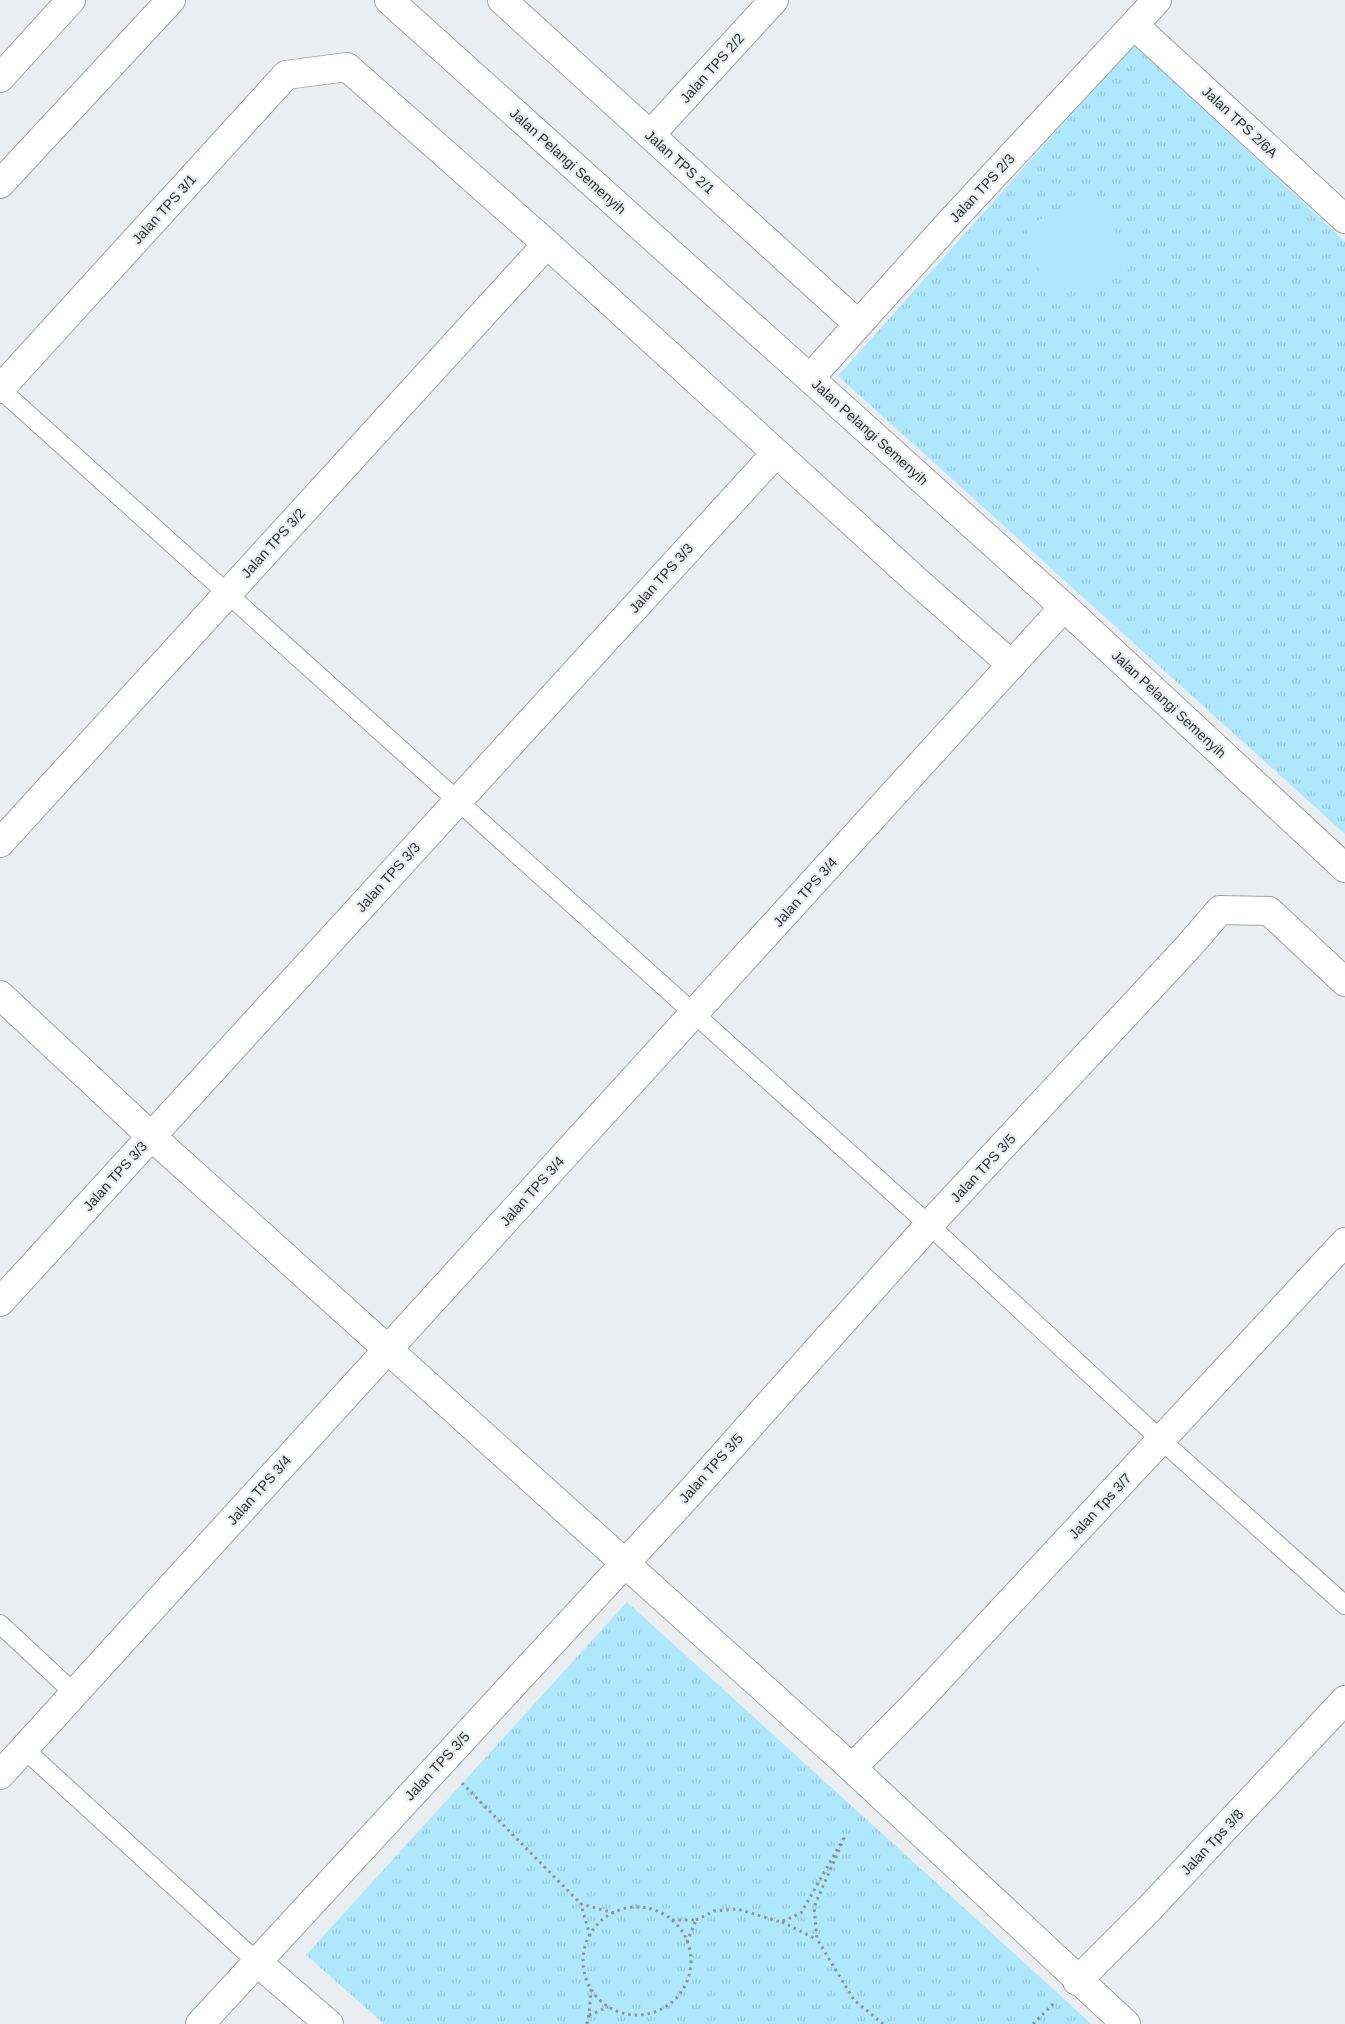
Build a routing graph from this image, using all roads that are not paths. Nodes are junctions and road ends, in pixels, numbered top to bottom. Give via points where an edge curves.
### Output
1 (71, 0) edge
2 (171, 0) edge
3 (390, 0) edge
4 (502, 0) edge
5 (774, 0) edge
6 (1157, 0) edge
7 (1135, 26) junction
8 (0, 78) edge
9 (650, 135) junction
10 (0, 184) edge
11 (1345, 218) edge
12 (547, 244) junction
13 (858, 324) junction
14 (810, 378) junction
15 (0, 389) edge
16 (776, 453) junction
17 (228, 593) junction
18 (1064, 607) junction
19 (1012, 665) junction
20 (458, 801) junction
21 (0, 843) edge
22 (1345, 868) edge
23 (1345, 982) edge
24 (0, 995) edge
25 (694, 1013) junction
26 (151, 1136) junction
27 (929, 1225) junction
28 (1345, 1242) edge
29 (0, 1302) edge
30 (388, 1350) junction
31 (1161, 1440) junction
32 (625, 1563) junction
33 (1345, 1605) edge
34 (0, 1624) edge
35 (74, 1693) junction
36 (1345, 1700) edge
37 (24, 1749) junction
38 (852, 1768) junction
39 (0, 1775) edge
40 (257, 1962) junction
41 (1077, 1981) junction
42 (200, 2024) edge
43 (330, 2024) edge
44 (1126, 2024) edge

1 - 8 street
2 - 10 street
3 - 14 street, Jalan Pelangi Semenyih
4 - 9 street, Jalan TPS 2/1
5 - 9 street, Jalan TPS 2/2
6 - 7 street, Jalan TPS 2/3
7 - 11 street, Jalan TPS 2/6A
7 - 13 street, Jalan TPS 2/3
9 - 13 street, Jalan TPS 2/1
12 - 15 street, Jalan TPS 3/1 via 347,67 286,75
12 - 16 street
12 - 17 street, Jalan TPS 3/2
13 - 14 street, Jalan TPS 2/3
14 - 18 street, Jalan Pelangi Semenyih
15 - 17 lane
16 - 19 street
16 - 20 street, Jalan TPS 3/3
17 - 20 lane
17 - 21 street, Jalan TPS 3/2
18 - 19 street, Jalan TPS 3/4
18 - 22 street, Jalan Pelangi Semenyih
19 - 25 street, Jalan TPS 3/4
20 - 25 lane
20 - 26 street, Jalan TPS 3/3
23 - 27 street, Jalan TPS 3/5 via 1269,911 1220,910
24 - 26 street
25 - 27 lane
25 - 30 street, Jalan TPS 3/4
26 - 29 street, Jalan TPS 3/3
26 - 30 street
27 - 31 lane
27 - 32 street, Jalan TPS 3/5
28 - 31 street, Jalan Tps 3/7
30 - 32 street
30 - 35 street, Jalan TPS 3/4
31 - 33 lane
31 - 38 street, Jalan Tps 3/7
32 - 38 street
32 - 40 street, Jalan TPS 3/5
34 - 35 lane
35 - 37 street, Jalan TPS 3/4
36 - 41 street, Jalan Tps 3/8
37 - 39 street, Jalan TPS 3/4
37 - 40 lane
38 - 41 street
40 - 42 street, Jalan TPS 3/5
40 - 43 street
41 - 44 street

